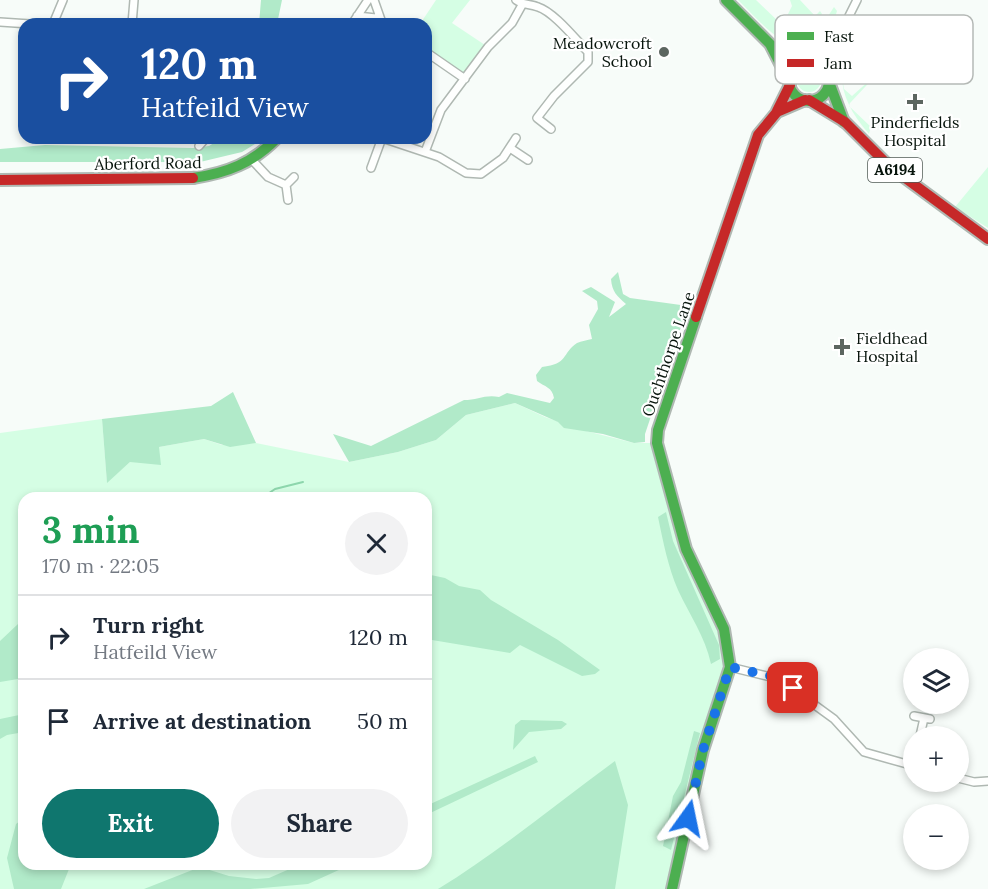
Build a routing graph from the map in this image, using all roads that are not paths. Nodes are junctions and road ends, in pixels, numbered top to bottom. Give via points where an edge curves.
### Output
1 (63, 0) edge
2 (134, 0) edge
3 (368, 0) edge
4 (374, 0) edge
5 (516, 0) edge
6 (726, 0) edge
7 (857, 0) edge
8 (522, 5) junction
9 (850, 15) edge
10 (357, 16) joint
11 (56, 18) edge
12 (132, 18) edge
13 (366, 18) edge
14 (382, 18) edge
15 (0, 22) edge
16 (18, 23) edge
17 (770, 44) junction
18 (775, 46) edge
19 (775, 54) edge
20 (432, 56) edge
21 (465, 79) junction
22 (790, 84) edge
23 (791, 84) edge
24 (826, 84) edge
25 (830, 84) edge
26 (807, 100) junction
27 (777, 111) junction
28 (845, 122) junction
29 (551, 129) dead end
30 (432, 132) edge
31 (516, 138) dead end
32 (271, 144) edge
33 (380, 144) edge
34 (400, 144) edge
35 (427, 144) edge
36 (510, 148) junction
37 (424, 152) junction
38 (528, 160) dead end
39 (253, 161) junction
40 (370, 168) dead end
41 (294, 177) dead end
42 (2, 179) edge
43 (286, 185) junction
44 (288, 200) dead end
45 (988, 239) edge
46 (730, 667) junction
47 (914, 716) dead end
48 (924, 726) edge
49 (903, 763) edge
50 (969, 781) edge
51 (988, 781) edge
52 (672, 889) edge

1 - 11 street
2 - 12 street
3 - 10 street
4 - 14 street
5 - 8 street
6 - 17 street, A6194
7 - 9 street
8 - 21 street via 512,23
8 - 29 street via 539,7 588,52 588,62 537,118
10 - 13 street
15 - 16 street
17 - 18 street, A6194
17 - 19 street, A6194
20 - 21 street
21 - 30 street via 441,110
22 - 27 street, Ouchthorpe Lane
23 - 26 street, A6194 via 797,96
24 - 26 street via 822,96
25 - 28 street, A6194
26 - 27 street, Ouchthorpe Lane
26 - 28 street, A6194
27 - 46 street, Ouchthorpe Lane via 758,135 658,430 657,443 686,549 724,629
28 - 45 street, A6194 via 889,166
31 - 36 street
32 - 39 street, Aberford Road
33 - 40 street
34 - 37 street
35 - 37 street
36 - 37 street via 481,174 466,173
36 - 38 street
39 - 42 street, Aberford Road via 232,172 192,178
39 - 43 street via 268,177
41 - 43 street
43 - 44 street
46 - 49 street via 779,679 834,719 864,752
46 - 52 street, Ouchthorpe Lane via 703,750
47 - 48 street via 927,719
50 - 51 street

